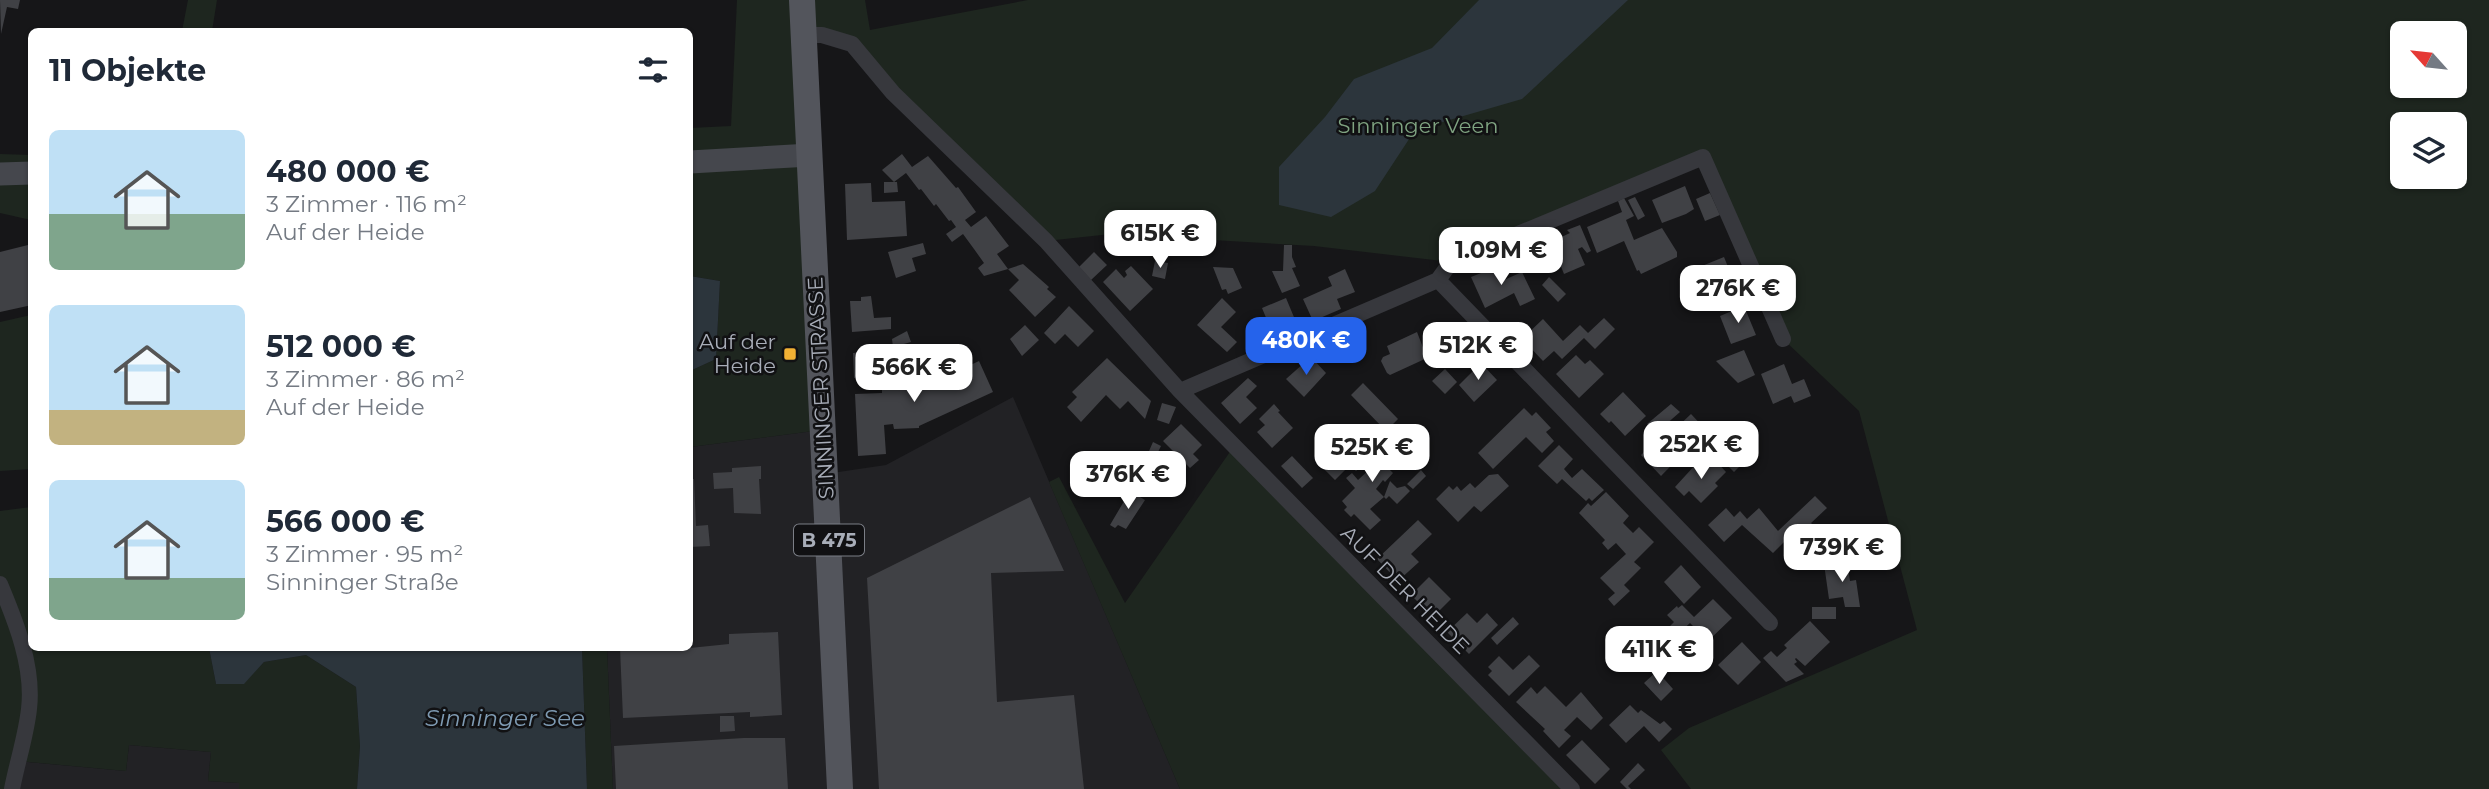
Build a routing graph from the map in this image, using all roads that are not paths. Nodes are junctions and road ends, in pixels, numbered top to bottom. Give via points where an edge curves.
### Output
1 (802, 0) edge
2 (803, 35) junction
3 (810, 155) junction
4 (693, 162) edge
5 (28, 173) edge
6 (0, 174) edge
7 (1438, 279) junction
8 (1783, 339) dead end
9 (1180, 391) junction
10 (0, 583) edge
11 (1770, 622) dead end
12 (12, 789) edge
13 (840, 789) edge
14 (1572, 789) edge

1 - 2 main road, B 475
2 - 3 main road, B 475
2 - 9 street, AUF DER HEIDE via 852,44 893,93 1046,241
3 - 4 main road
3 - 13 main road, SINNINGER STRASSE / B 475
5 - 6 main road
7 - 8 street via 1451,262 1703,157
7 - 9 street
7 - 11 street
9 - 14 street, AUF DER HEIDE
10 - 12 street via 28,670 30,708

